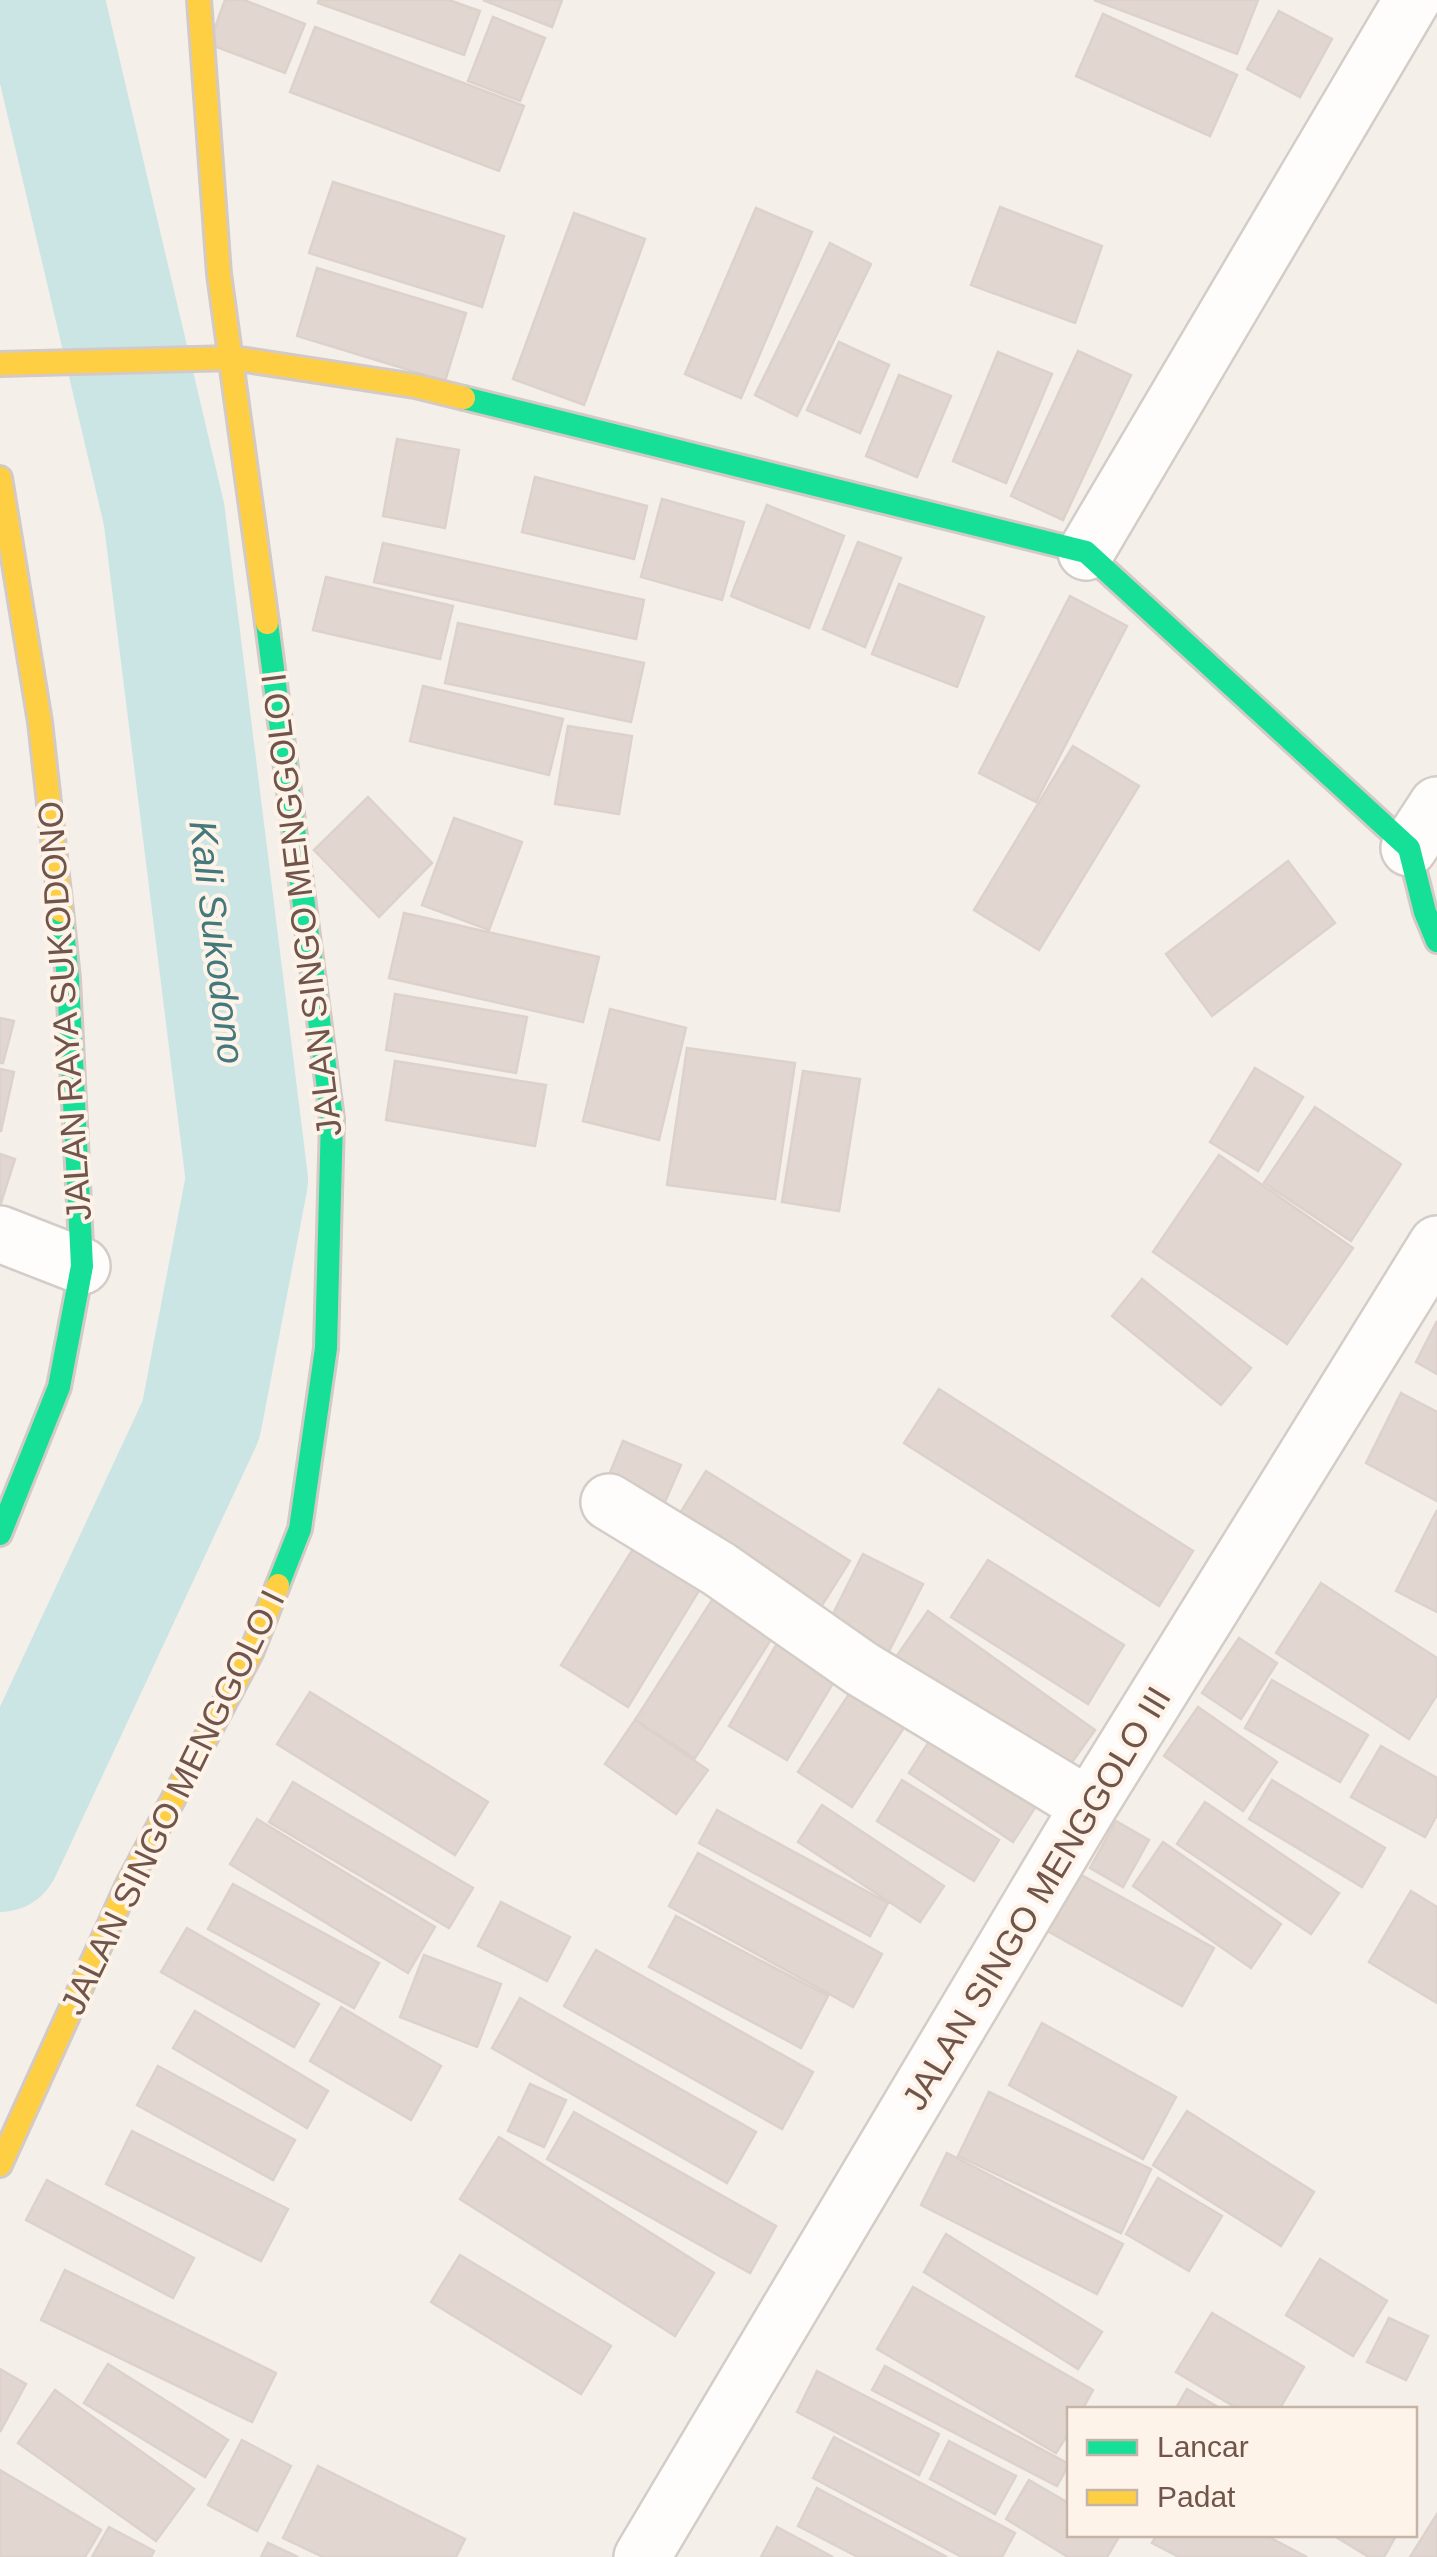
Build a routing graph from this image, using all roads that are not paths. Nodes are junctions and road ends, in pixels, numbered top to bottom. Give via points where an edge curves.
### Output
1 (199, 0) edge
2 (1412, 0) edge
3 (233, 358) junction
4 (9, 363) edge
5 (0, 478) edge
6 (1086, 552) junction
7 (1423, 826) edge
8 (1437, 941) edge
9 (0, 1234) edge
10 (1437, 1244) edge
11 (82, 1266) junction
12 (609, 1502) dead end
13 (0, 1534) edge
14 (1089, 1806) junction
15 (0, 2165) edge
16 (642, 2557) edge

1 - 3 street, JALAN SINGO MENGGOLO I via 219,274
2 - 6 street
3 - 4 street
3 - 6 street via 415,386
3 - 15 street, JALAN SINGO MENGGOLO I via 332,1119 326,1348 300,1529 251,1653 128,1884
5 - 11 street, JALAN RAYA SUKODONO via 40,722 66,959
6 - 7 street
7 - 8 street via 1424,912
9 - 11 street
10 - 14 street, JALAN SINGO MENGGOLO III
11 - 13 street, JALAN RAYA SUKODONO via 59,1387
12 - 14 street
14 - 16 street, JALAN SINGO MENGGOLO III

